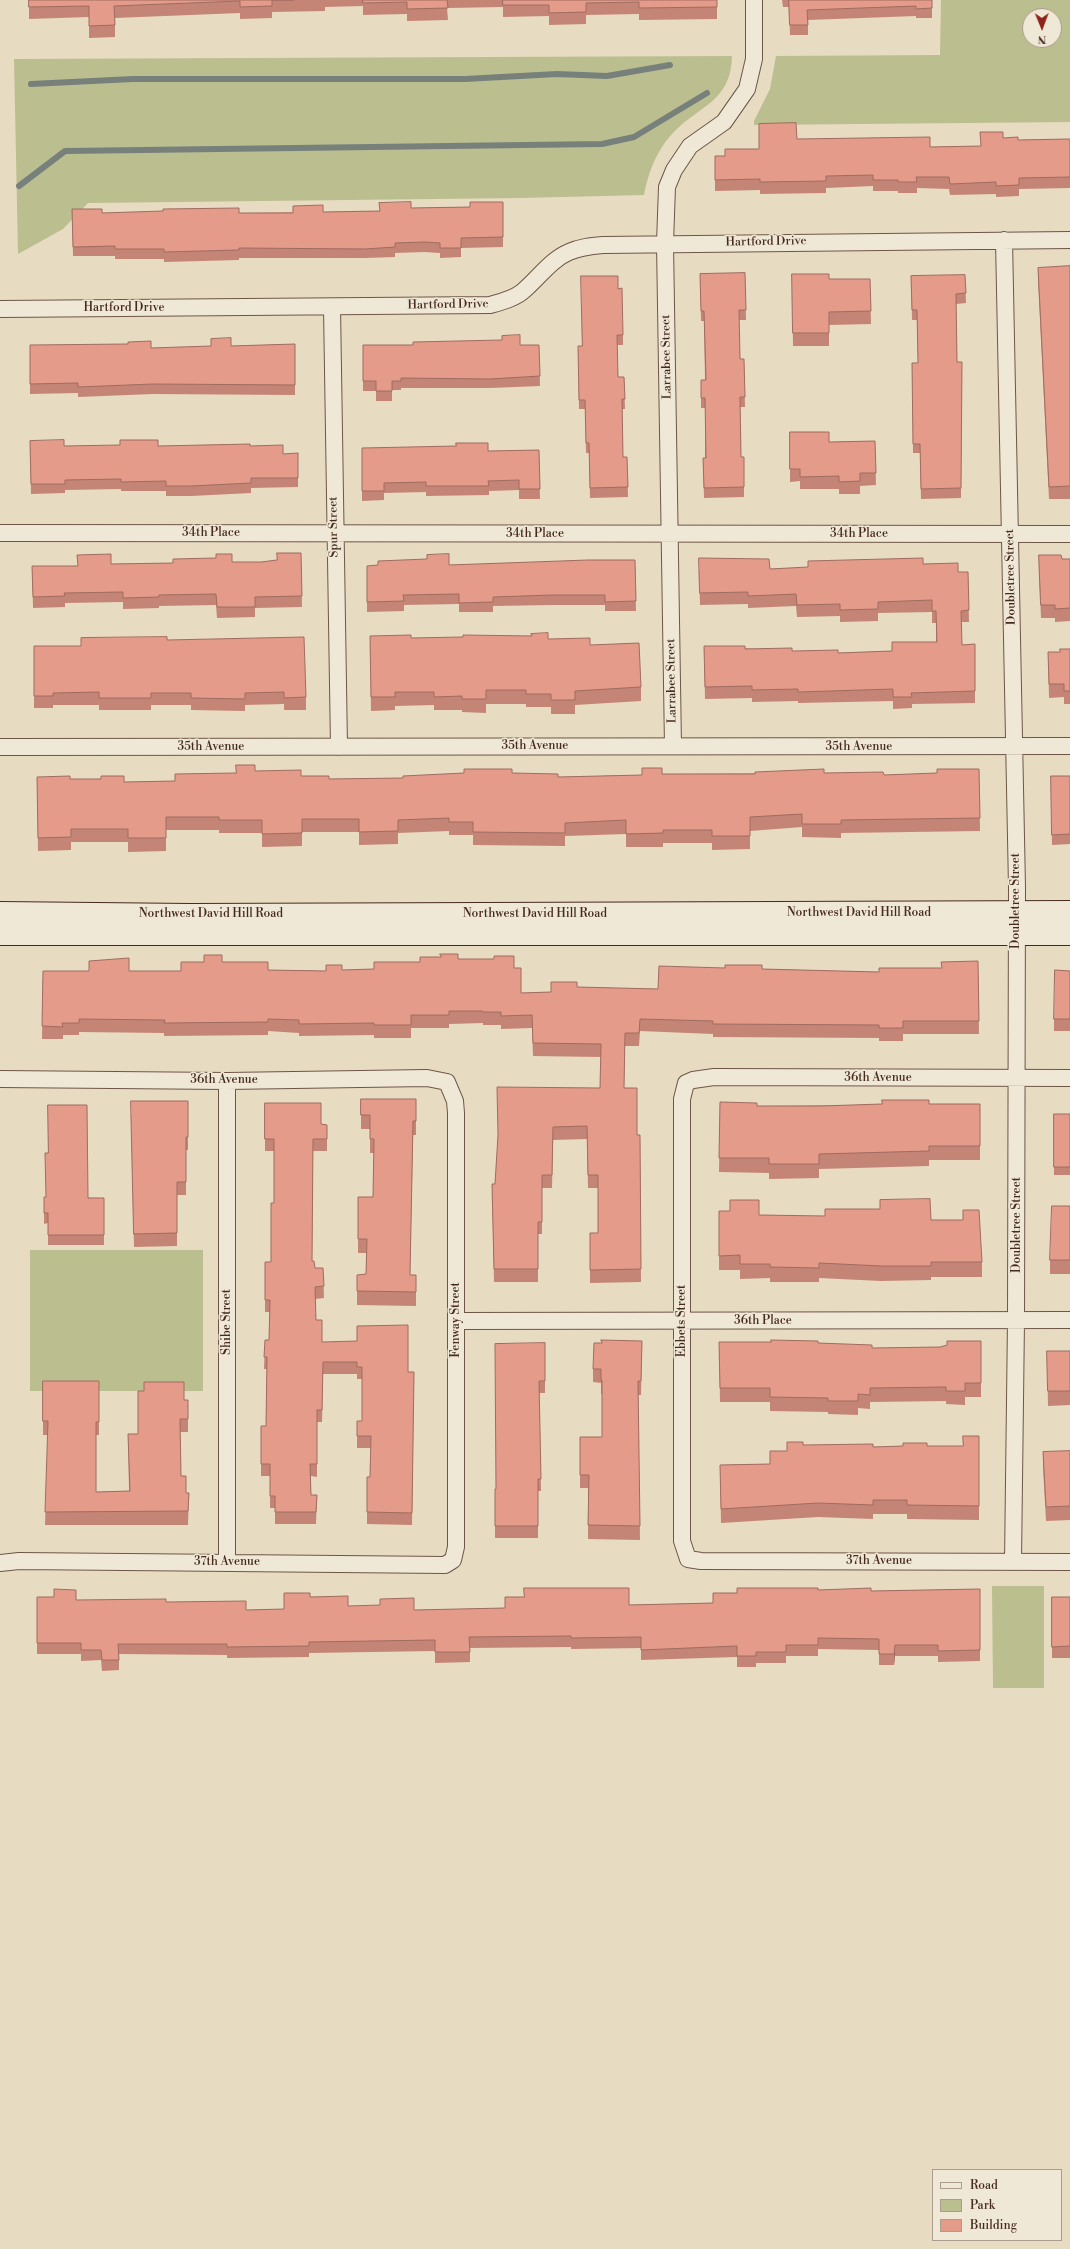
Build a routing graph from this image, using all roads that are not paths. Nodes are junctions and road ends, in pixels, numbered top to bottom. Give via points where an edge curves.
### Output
1 (754, 0) edge
2 (1004, 240) junction
3 (1070, 240) edge
4 (665, 243) junction
5 (332, 307) junction
6 (0, 309) edge
7 (0, 533) edge
8 (334, 534) junction
9 (670, 534) junction
10 (1010, 534) junction
11 (1070, 534) edge
12 (673, 746) junction
13 (1070, 746) edge
14 (0, 747) edge
15 (339, 747) junction
16 (1014, 747) junction
17 (0, 912) edge
18 (1016, 912) junction
19 (1070, 912) edge
20 (0, 934) edge
21 (1070, 934) edge
22 (1016, 935) junction
23 (1017, 1078) junction
24 (1070, 1078) edge
25 (0, 1079) edge
26 (227, 1081) junction
27 (448, 1082) joint
28 (686, 1083) joint
29 (1016, 1320) junction
30 (1070, 1320) edge
31 (456, 1321) junction
32 (682, 1322) junction
33 (688, 1558) joint
34 (453, 1560) joint
35 (0, 1562) edge
36 (227, 1562) junction
37 (1013, 1562) junction
38 (1070, 1562) edge

1 - 4 street, Larrabee Street via 754,59 747,89 724,122 690,146 674,170 667,186
2 - 3 street, Hartford Drive
2 - 4 street, Hartford Drive
2 - 10 street, Doubletree Street
4 - 5 street, Hartford Drive via 583,247 559,258 521,292 490,305
4 - 9 street, Larrabee Street
5 - 6 street, Hartford Drive
5 - 8 street, Spur Street
7 - 8 street, 34th Place
8 - 9 street, 34th Place
8 - 15 street, Spur Street
9 - 10 street, 34th Place
9 - 12 street, Larrabee Street
10 - 11 street, 34th Place
10 - 16 street, Doubletree Street
12 - 15 street, 35th Avenue
12 - 16 street, 35th Avenue
13 - 16 street, 35th Avenue
14 - 15 street, 35th Avenue
16 - 18 street, Doubletree Street
17 - 18 street, Northwest David Hill Road via 190,915
18 - 19 street, Northwest David Hill Road
18 - 22 street, Doubletree Street
20 - 22 street, Northwest David Hill Road
21 - 22 street, Northwest David Hill Road
22 - 23 street, Doubletree Street
23 - 24 street, 36th Avenue
23 - 28 street, 36th Avenue via 714,1077
23 - 29 street, Doubletree Street
25 - 26 street, 36th Avenue
26 - 27 street, 36th Avenue via 427,1078
26 - 36 street, Shibe Street
27 - 31 street, Fenway Street via 456,1113
28 - 32 street, Ebbets Street via 682,1100
29 - 30 street, 36th Place
29 - 32 street, 36th Place
29 - 37 street, Doubletree Street
31 - 32 street, 36th Place
31 - 34 street, Fenway Street via 456,1547
32 - 33 street, Ebbets Street via 682,1541
33 - 37 street, 37th Avenue via 700,1561
34 - 36 street, 37th Avenue via 437,1566 415,1563
35 - 36 street, 37th Avenue
37 - 38 street, 37th Avenue

